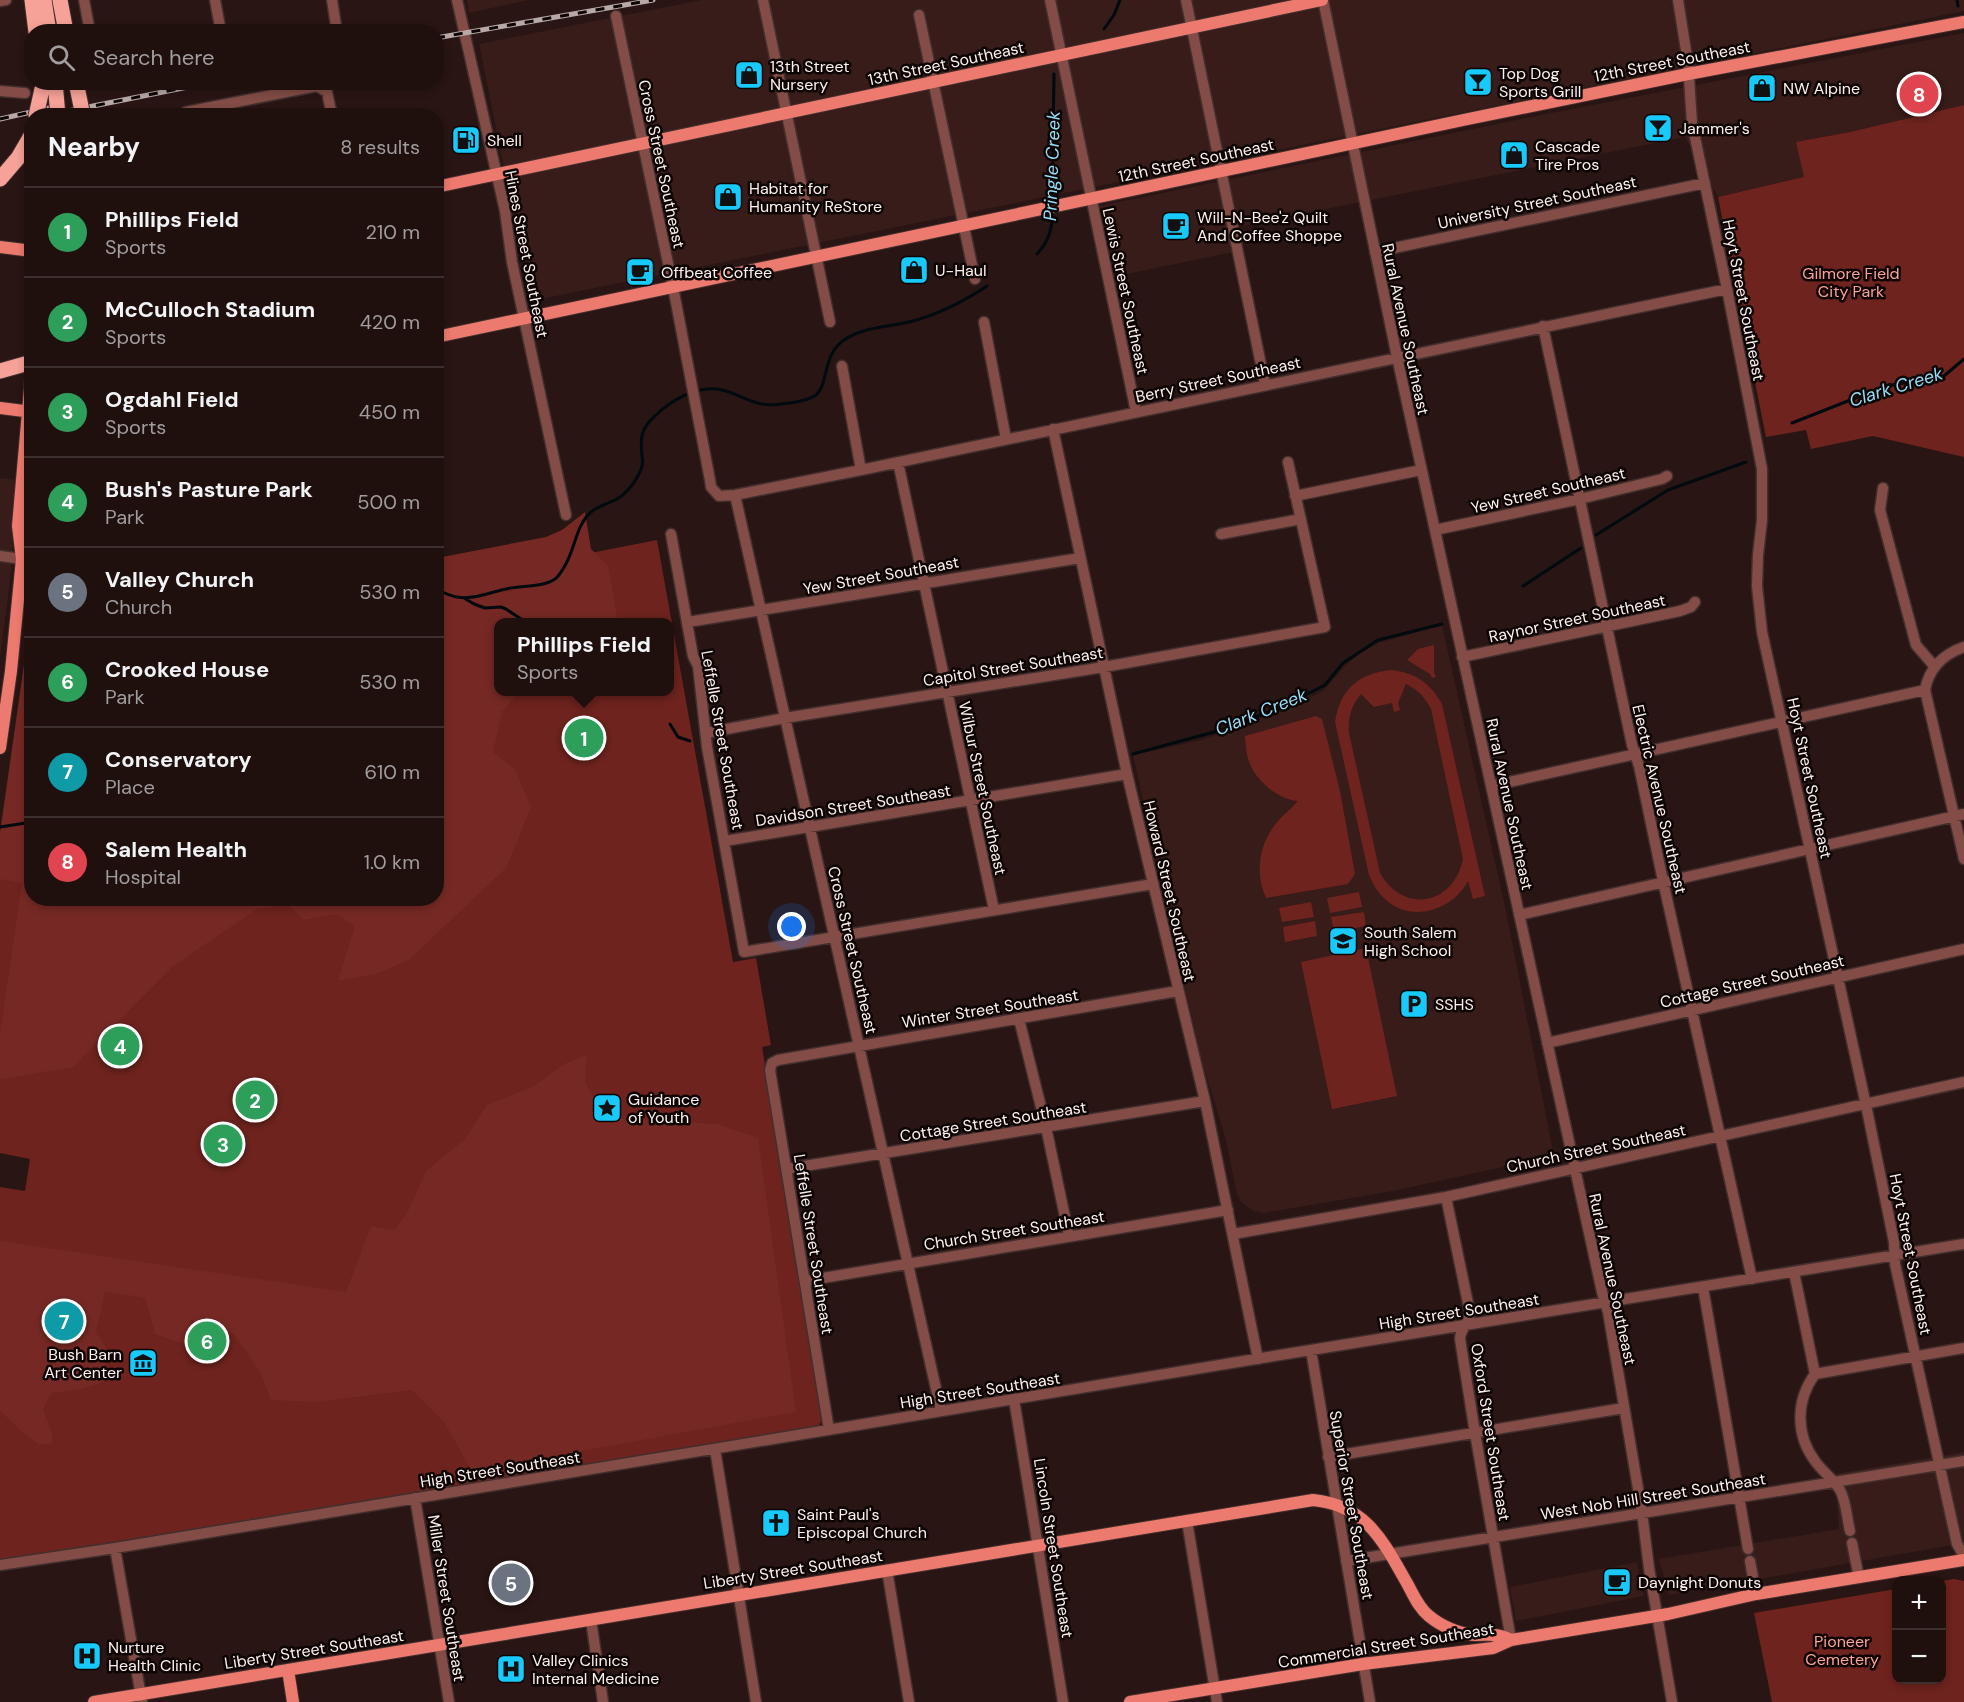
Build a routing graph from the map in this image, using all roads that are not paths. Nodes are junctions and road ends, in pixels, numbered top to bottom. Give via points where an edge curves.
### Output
1 (6, 0) edge
2 (32, 0) edge
3 (44, 0) edge
4 (60, 0) edge
5 (84, 0) edge
6 (215, 0) edge
7 (332, 0) edge
8 (457, 0) edge
9 (763, 0) edge
10 (1050, 0) edge
11 (1186, 0) edge
12 (1322, 0) edge
13 (1678, 0) edge
14 (0, 1) edge
15 (919, 15) dead end
16 (616, 16) dead end
17 (1964, 21) edge
18 (35, 24) edge
19 (48, 24) edge
20 (64, 24) edge
21 (88, 24) edge
22 (220, 24) edge
23 (336, 24) edge
24 (1191, 28) junction
25 (1062, 55) junction
26 (1689, 74) junction
27 (933, 83) junction
28 (44, 90) edge
29 (48, 90) edge
30 (77, 90) edge
31 (297, 90) edge
32 (324, 90) edge
33 (0, 91) edge
34 (26, 93) dead end
35 (39, 108) edge
36 (55, 108) edge
37 (81, 108) edge
38 (206, 108) edge
39 (330, 108) edge
40 (787, 113) junction
41 (643, 144) junction
42 (1352, 144) junction
43 (24, 148) edge
44 (1222, 172) junction
45 (497, 174) junction
46 (0, 178) edge
47 (1705, 183) junction
48 (444, 185) edge
49 (1092, 198) junction
50 (963, 226) junction
51 (0, 247) edge
52 (24, 250) edge
53 (1375, 252) junction
54 (817, 257) junction
55 (975, 279) dead end
56 (673, 287) junction
57 (1727, 289) junction
58 (524, 318) junction
59 (830, 322) dead end
60 (984, 322) dead end
61 (1543, 326) junction
62 (444, 335) edge
63 (1396, 357) junction
64 (24, 366) edge
65 (842, 366) dead end
66 (0, 371) edge
67 (1265, 384) junction
68 (0, 408) edge
69 (24, 411) edge
70 (1136, 412) junction
71 (1053, 429) junction
72 (1006, 439) junction
73 (898, 462) junction
74 (1288, 462) dead end
75 (24, 469) edge
76 (861, 470) junction
77 (1421, 470) junction
78 (1667, 476) dead end
79 (1883, 488) dead end
80 (716, 493) joint
81 (735, 495) junction
82 (1295, 496) junction
83 (1580, 499) junction
84 (566, 515) dead end
85 (1300, 519) junction
86 (1434, 530) junction
87 (670, 534) dead end
88 (1221, 534) dead end
89 (24, 554) edge
90 (0, 556) edge
91 (1080, 558) junction
92 (22, 559) junction
93 (923, 583) junction
94 (1695, 602) dead end
95 (761, 611) junction
96 (687, 622) junction
97 (1607, 626) junction
98 (1964, 646) edge
99 (1462, 657) junction
100 (1104, 667) junction
101 (1935, 668) junction
102 (1926, 690) junction
103 (948, 692) junction
104 (3, 708) edge
105 (785, 718) junction
106 (1782, 722) junction
107 (706, 733) junction
108 (0, 748) edge
109 (1636, 754) junction
110 (1127, 774) junction
111 (1491, 786) junction
112 (970, 801) junction
113 (1959, 815) edge
114 (810, 826) junction
115 (725, 841) junction
116 (1810, 849) junction
117 (1964, 859) edge
118 (1663, 881) junction
119 (1153, 884) junction
120 (994, 910) junction
121 (1519, 915) junction
122 (835, 936) junction
123 (1964, 949) edge
124 (1838, 977) junction
125 (1178, 991) junction
126 (1692, 1010) junction
127 (1019, 1019) junction
128 (1547, 1042) junction
129 (859, 1045) junction
130 (772, 1063) joint
131 (1964, 1082) edge
132 (1205, 1101) junction
133 (1866, 1105) junction
134 (1046, 1127) junction
135 (1720, 1137) junction
136 (883, 1154) junction
137 (1574, 1168) junction
138 (786, 1169) junction
139 (1446, 1197) junction
140 (1228, 1210) junction
141 (1233, 1234) junction
142 (1069, 1236) junction
143 (1964, 1244) edge
144 (1894, 1255) junction
145 (907, 1263) junction
146 (1794, 1272) junction
147 (1752, 1279) junction
148 (805, 1281) junction
149 (1703, 1287) junction
150 (1605, 1302) junction
151 (1465, 1326) junction
152 (1964, 1348) edge
153 (1311, 1350) junction
154 (1915, 1357) junction
155 (1258, 1359) junction
156 (1815, 1374) junction
157 (1014, 1399) junction
158 (1624, 1408) junction
159 (941, 1411) junction
160 (829, 1430) junction
161 (1475, 1433) junction
162 (714, 1449) junction
163 (1328, 1458) junction
164 (1964, 1461) edge
165 (1940, 1465) junction
166 (1834, 1483) junction
167 (416, 1498) junction
168 (1740, 1498) junction
169 (1336, 1505) junction
170 (1642, 1512) junction
171 (1187, 1521) junction
172 (1850, 1531) dead end
173 (1493, 1536) junction
174 (1852, 1543) dead end
175 (1038, 1545) junction
176 (116, 1548) junction
177 (1390, 1554) junction
178 (1964, 1558) edge
179 (1346, 1561) junction
180 (0, 1565) edge
181 (887, 1570) junction
182 (1859, 1578) junction
183 (738, 1594) junction
184 (1756, 1594) junction
185 (1658, 1616) junction
186 (591, 1620) junction
187 (1511, 1640) junction
188 (440, 1645) junction
189 (1363, 1664) junction
190 (288, 1670) junction
191 (1215, 1688) junction
192 (141, 1698) edge
193 (94, 1702) edge
194 (293, 1702) edge
195 (449, 1702) edge
196 (603, 1702) edge
197 (756, 1702) edge
198 (909, 1702) edge
199 (1064, 1702) edge
200 (1130, 1702) edge
201 (1217, 1702) edge
202 (1370, 1702) edge
203 (1672, 1702) edge

1 - 14 street
2 - 18 highway
3 - 19 highway
4 - 20 highway
5 - 21 street
6 - 22 street
7 - 23 street
8 - 45 street, Hines Street Southeast
9 - 40 street
10 - 25 street, Lewis Street Southeast
11 - 24 street
12 - 24 main road, 13th Street Southeast
12 - 42 street, Rural Avenue Southeast
13 - 26 street, Hoyt Street Southeast
15 - 27 street
16 - 41 street, Cross Street Southeast
17 - 26 main road, 12th Street Southeast
24 - 25 main road, 13th Street Southeast
24 - 44 street
25 - 27 main road, 13th Street Southeast
25 - 49 street, Lewis Street Southeast
26 - 42 main road, 12th Street Southeast
26 - 47 street, Hoyt Street Southeast via 1692,123
27 - 40 main road, 13th Street Southeast
27 - 50 street
28 - 35 highway, bridge
29 - 36 highway, bridge
30 - 37 highway, bridge
31 - 38 street
32 - 39 street
33 - 34 street
40 - 41 main road, 13th Street Southeast
40 - 54 street
41 - 45 main road, 13th Street Southeast
41 - 56 street, Cross Street Southeast
42 - 44 main road, 12th Street Southeast
42 - 53 street, Rural Avenue Southeast
43 - 46 highway
44 - 49 main road, 12th Street Southeast
44 - 67 street
45 - 48 main road, 13th Street Southeast
45 - 58 street, Hines Street Southeast
47 - 53 street, University Street Southeast
47 - 57 street, Hoyt Street Southeast
49 - 50 main road, 12th Street Southeast
49 - 70 street, Lewis Street Southeast
50 - 54 main road, 12th Street Southeast
50 - 55 street
51 - 52 main road
53 - 63 street, Rural Avenue Southeast
54 - 56 main road, 12th Street Southeast
54 - 59 street
56 - 58 main road, 12th Street Southeast
56 - 80 street, Cross Street Southeast via 711,488
57 - 61 street, Berry Street Southeast
57 - 106 street, Hoyt Street Southeast via 1761,469 1758,606
58 - 62 main road, 12th Street Southeast
58 - 84 street, Hines Street Southeast
60 - 72 street
61 - 63 street, Berry Street Southeast
61 - 83 street, Electric Avenue Southeast
63 - 67 street, Berry Street Southeast
63 - 77 street, Rural Avenue Southeast
64 - 66 highway
65 - 76 street
67 - 70 street, Berry Street Southeast
68 - 69 main road
70 - 71 street, Berry Street Southeast
71 - 72 street, Berry Street Southeast
71 - 91 street, Howard Street Southeast
72 - 73 street, Berry Street Southeast
73 - 76 street, Berry Street Southeast
73 - 93 street, Wilbur Street Southeast
74 - 82 street
75 - 92 main road via 18,526
76 - 81 street, Berry Street Southeast
77 - 82 street
77 - 86 street, Rural Avenue Southeast
78 - 83 street, Yew Street Southeast
79 - 101 street via 1880,510 1916,645
80 - 81 street, Berry Street Southeast
81 - 95 street, Cross Street Southeast
82 - 85 street
83 - 86 street, Yew Street Southeast
83 - 97 street, Electric Avenue Southeast
85 - 88 street
85 - 100 street, Capitol Street Southeast via 1324,627
86 - 99 street, Rural Avenue Southeast
87 - 96 street, Leffelle Street Southeast
89 - 92 main road
90 - 92 street
91 - 93 street, Yew Street Southeast
91 - 100 street, Howard Street Southeast
92 - 104 main road
93 - 95 street, Yew Street Southeast
93 - 103 street, Wilbur Street Southeast
94 - 97 street, Raynor Street Southeast via 1680,611
95 - 96 street, Yew Street Southeast
95 - 105 street, Cross Street Southeast
96 - 107 street, Leffelle Street Southeast via 698,666
97 - 99 street, Raynor Street Southeast
97 - 109 street, Electric Avenue Southeast
98 - 101 street via 1945,656
99 - 111 street, Rural Avenue Southeast
100 - 103 street, Capitol Street Southeast
100 - 110 street, Howard Street Southeast
101 - 102 street
102 - 106 street
102 - 113 street
103 - 105 street, Capitol Street Southeast
103 - 112 street, Wilbur Street Southeast
104 - 108 main road
105 - 107 street, Capitol Street Southeast
105 - 114 street, Cross Street Southeast
106 - 109 street
106 - 116 street, Hoyt Street Southeast
107 - 115 street, Leffelle Street Southeast
109 - 111 street
109 - 118 street, Electric Avenue Southeast
110 - 112 street, Davidson Street Southeast
110 - 119 street, Howard Street Southeast
111 - 121 street, Rural Avenue Southeast
112 - 114 street, Davidson Street Southeast
112 - 120 street, Wilbur Street Southeast
113 - 116 street
113 - 117 street
114 - 115 street, Davidson Street Southeast
114 - 122 street, Cross Street Southeast
115 - 122 street, Leffelle Street Southeast via 744,952
116 - 118 street
116 - 124 street, Hoyt Street Southeast
118 - 121 street
118 - 126 street, Electric Avenue Southeast
119 - 120 street
119 - 125 street, Howard Street Southeast
120 - 122 street
121 - 128 street, Rural Avenue Southeast
122 - 129 street, Cross Street Southeast
123 - 124 street, Cottage Street Southeast
124 - 126 street, Cottage Street Southeast
124 - 133 street, Hoyt Street Southeast
125 - 127 street, Winter Street Southeast
125 - 132 street, Howard Street Southeast
126 - 128 street, Cottage Street Southeast
126 - 135 street, Electric Avenue Southeast
127 - 129 street, Winter Street Southeast
127 - 134 street
128 - 137 street, Rural Avenue Southeast
129 - 130 street, Winter Street Southeast
129 - 136 street, Cross Street Southeast
130 - 138 street, Leffelle Street Southeast
131 - 133 street, Church Street Southeast
132 - 134 street, Cottage Street Southeast
132 - 140 street, Howard Street Southeast
133 - 135 street, Church Street Southeast
133 - 144 street, Hoyt Street Southeast
134 - 136 street, Cottage Street Southeast
134 - 142 street
135 - 137 street, Church Street Southeast
135 - 147 street, Electric Avenue Southeast
136 - 138 street, Cottage Street Southeast
136 - 145 street, Cross Street Southeast
137 - 139 street, Church Street Southeast
137 - 150 street, Rural Avenue Southeast
138 - 148 street, Leffelle Street Southeast
139 - 141 street, Church Street Southeast
139 - 151 street, Oxford Street Southeast via 1470,1313
140 - 141 street, Howard Street Southeast
140 - 142 street, Church Street Southeast
141 - 155 street, Howard Street Southeast
142 - 145 street, Church Street Southeast
143 - 144 street, High Street Southeast
144 - 146 street, High Street Southeast
144 - 154 street, Hoyt Street Southeast
145 - 148 street, Church Street Southeast
145 - 159 street, Cross Street Southeast
146 - 147 street, High Street Southeast
146 - 156 street
147 - 149 street, High Street Southeast
148 - 160 street, Leffelle Street Southeast
149 - 150 street, High Street Southeast
149 - 168 street
150 - 151 street, High Street Southeast
150 - 158 street, Rural Avenue Southeast
151 - 153 street, High Street Southeast
151 - 161 street, Oxford Street Southeast via 1460,1339
152 - 154 street
153 - 155 street, High Street Southeast
153 - 163 street, Superior Street Southeast
154 - 156 street
154 - 165 street, Hoyt Street Southeast
155 - 157 street, High Street Southeast
156 - 166 street via 1804,1393 1800,1425 1810,1454
157 - 159 street, High Street Southeast
157 - 175 street, Lincoln Street Southeast
158 - 161 street
158 - 170 street, Rural Avenue Southeast
159 - 160 street, High Street Southeast
160 - 162 street, High Street Southeast
161 - 163 street
161 - 173 street, Oxford Street Southeast
162 - 167 street, High Street Southeast
162 - 183 street
163 - 169 street, Superior Street Southeast
164 - 165 street, West Nob Hill Street Southeast
165 - 166 street, West Nob Hill Street Southeast
165 - 178 street, Hoyt Street Southeast via 1957,1544
166 - 168 street, West Nob Hill Street Southeast
166 - 172 street via 1841,1491
167 - 176 street, High Street Southeast
167 - 188 street, Miller Street Southeast
168 - 170 street, West Nob Hill Street Southeast
168 - 184 street
169 - 171 main road, Liberty Street Southeast via 1313,1500
169 - 177 main road, Liberty Street Southeast via 1361,1518
169 - 179 street, Superior Street Southeast
170 - 173 street, West Nob Hill Street Southeast
170 - 185 street, Rural Avenue Southeast
171 - 175 main road, Liberty Street Southeast
171 - 191 street
173 - 177 street, West Nob Hill Street Southeast
173 - 187 street, Oxford Street Southeast
174 - 182 street
175 - 181 main road, Liberty Street Southeast
175 - 199 street, Lincoln Street Southeast
176 - 180 street, High Street Southeast
176 - 192 street
177 - 179 street, West Nob Hill Street Southeast
177 - 187 main road, Liberty Street Southeast via 1430,1617 1473,1635 1498,1634
178 - 182 main road, Commercial Street Southeast
179 - 189 street, Superior Street Southeast
181 - 183 main road, Liberty Street Southeast
181 - 198 street
182 - 184 main road, Commercial Street Southeast
183 - 186 main road, Liberty Street Southeast
183 - 197 street
184 - 185 main road, Commercial Street Southeast
185 - 187 main road, Commercial Street Southeast
185 - 203 street, Rural Avenue Southeast
186 - 188 main road, Liberty Street Southeast
186 - 196 street
187 - 189 main road, Commercial Street Southeast via 1493,1648
188 - 190 main road, Liberty Street Southeast
188 - 195 street, Miller Street Southeast
189 - 191 main road, Commercial Street Southeast
189 - 202 street, Superior Street Southeast
190 - 192 main road, Liberty Street Southeast
190 - 194 main road
191 - 200 main road, Commercial Street Southeast
191 - 201 street
192 - 193 main road, Liberty Street Southeast

